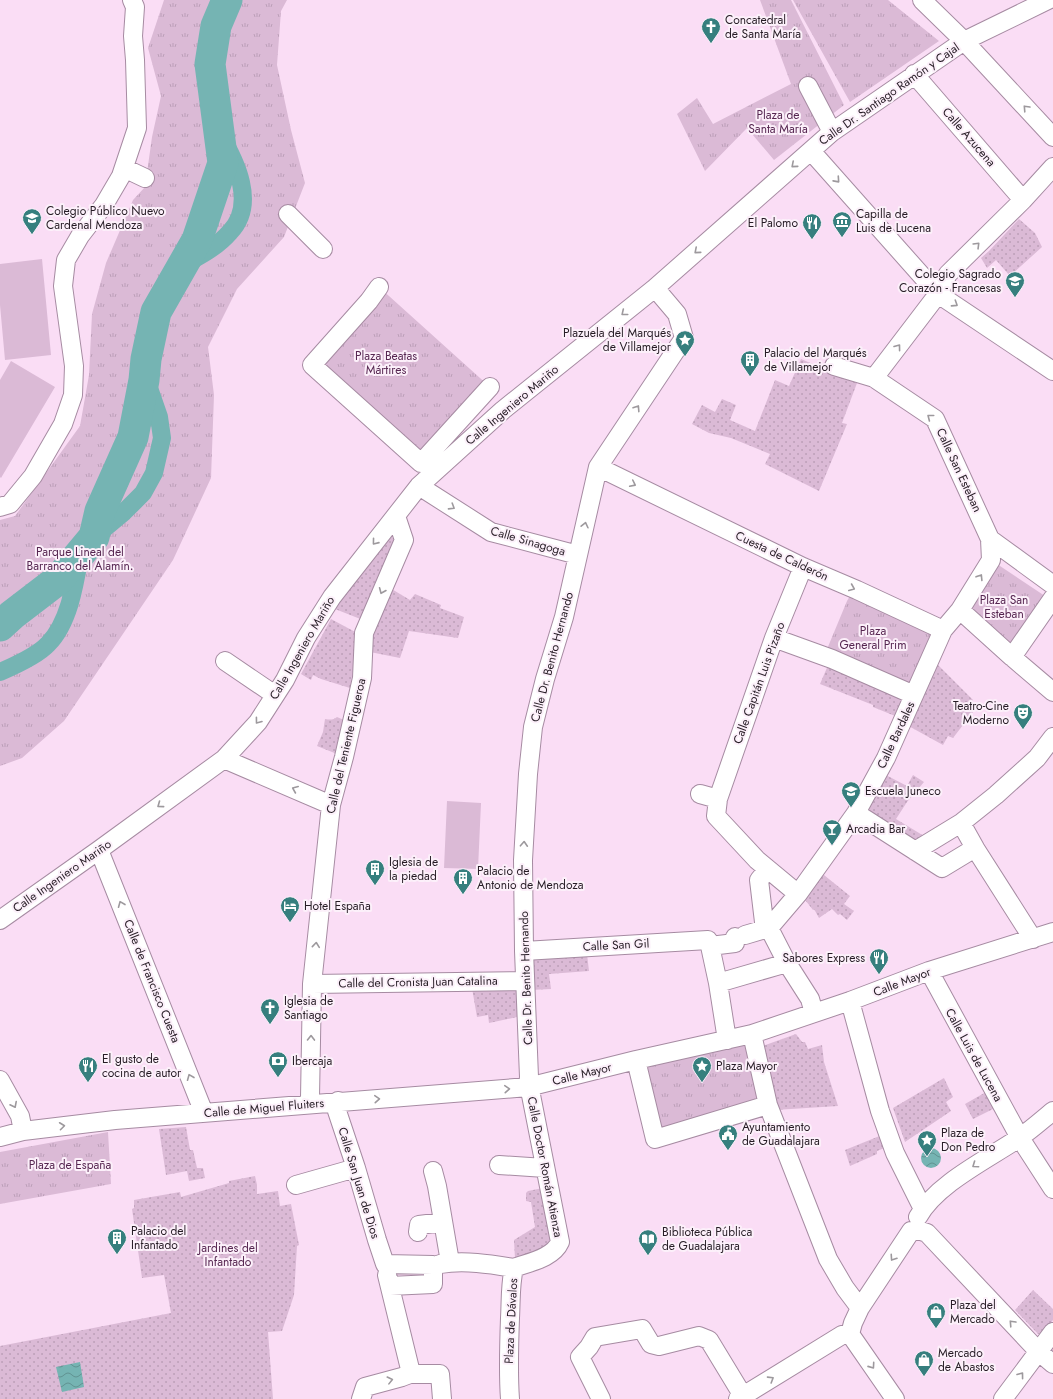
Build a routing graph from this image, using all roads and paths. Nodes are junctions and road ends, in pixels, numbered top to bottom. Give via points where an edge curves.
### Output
1 (922, 0) edge
2 (1048, 0) edge
3 (135, 2) edge
4 (964, 41) junction
5 (914, 74) junction
6 (808, 86) dead end
7 (832, 132) junction
8 (1053, 137) edge
9 (811, 151) junction
10 (1053, 167) edge
11 (124, 168) junction
12 (145, 178) dead end
13 (1023, 200) junction
14 (288, 214) dead end
15 (324, 250) dead end
16 (379, 287) dead end
17 (655, 288) junction
18 (938, 294) junction
19 (834, 366) dead end
20 (1053, 371) edge
21 (874, 378) junction
22 (490, 387) dead end
23 (430, 465) junction
24 (598, 467) junction
25 (419, 486) junction
26 (0, 507) edge
27 (396, 516) junction
28 (990, 539) junction
29 (578, 555) junction
30 (803, 567) junction
31 (1053, 585) edge
32 (1053, 598) edge
33 (960, 610) junction
34 (943, 630) junction
35 (774, 638) junction
36 (1012, 657) junction
37 (225, 661) dead end
38 (1053, 692) edge
39 (275, 695) junction
40 (914, 695) junction
41 (1053, 737) edge
42 (224, 759) junction
43 (700, 794) dead end
44 (718, 799) junction
45 (331, 805) junction
46 (856, 813) junction
47 (961, 823) junction
48 (975, 848) junction
49 (99, 850) junction
50 (915, 851) junction
51 (768, 869) junction
52 (798, 894) junction
53 (0, 920) edge
54 (769, 928) junction
55 (1053, 932) edge
56 (1033, 939) junction
57 (708, 940) dead end
58 (524, 951) junction
59 (787, 963) junction
60 (929, 971) junction
61 (525, 981) junction
62 (718, 983) junction
63 (312, 984) junction
64 (850, 1001) junction
65 (814, 1013) junction
66 (752, 1034) junction
67 (727, 1040) junction
68 (636, 1060) junction
69 (0, 1080) edge
70 (528, 1087) junction
71 (338, 1102) junction
72 (307, 1104) junction
73 (768, 1105) junction
74 (1053, 1111) edge
75 (204, 1113) junction
76 (23, 1131) junction
77 (0, 1137) edge
78 (1020, 1138) junction
79 (499, 1165) dead end
80 (356, 1168) junction
81 (545, 1168) junction
82 (433, 1171) dead end
83 (296, 1185) dead end
84 (1053, 1189) edge
85 (923, 1209) junction
86 (443, 1222) junction
87 (911, 1231) junction
88 (418, 1232) dead end
89 (558, 1247) joint
90 (442, 1263) junction
91 (385, 1264) junction
92 (514, 1268) junction
93 (390, 1286) junction
94 (860, 1308) junction
95 (1053, 1332) edge
96 (850, 1334) junction
97 (1039, 1352) junction
98 (1053, 1364) edge
99 (410, 1374) junction
100 (741, 1397) edge
101 (361, 1399) edge
102 (442, 1399) edge
103 (510, 1399) edge
104 (601, 1399) edge
105 (895, 1399) edge
106 (1003, 1399) edge

1 - 4 street
2 - 4 street, Calle Dr. Santiago Ramón y Cajal
3 - 11 street via 133,36 137,128
4 - 5 street, Calle Dr. Santiago Ramón y Cajal
8 -> 4 street
5 - 7 street, Calle Dr. Santiago Ramón y Cajal
5 - 13 street, Calle Azucena
6 - 7 street
7 - 9 street, Calle Dr. Santiago Ramón y Cajal
9 -> 17 street, Calle Dr. Santiago Ramón y Cajal
9 -> 18 street
10 - 13 street
11 - 12 street
11 - 26 street via 104,205 80,236 66,260 63,286 74,366 73,395 63,424 33,476 10,504
18 -> 13 street via 948,274
14 - 15 street
16 - 23 street via 312,366 421,463
17 -> 23 street, Calle Ingeniero Mariño via 504,410
24 -> 17 street, Calle Dr. Benito Hernando via 684,338 677,314
18 -> 20 street
21 -> 18 street
19 - 21 street, Calle San Esteban
28 -> 21 street, Calle San Esteban via 935,419
22 - 23 street
23 - 25 street, Calle Ingeniero Mariño
29 -> 24 street, Calle Dr. Benito Hernando
24 -> 30 street, Cuesta de Calderón
25 - 27 street, Calle Ingeniero Mariño
25 -> 29 street, Calle Sinagoga via 491,532
27 -> 39 street, Calle Ingeniero Mariño via 332,597
27 -> 45 street, Calle del Teniente Figueroa via 404,540 364,633 362,678
28 - 31 street
33 -> 28 street via 991,560
58 -> 29 street, Calle Dr. Benito Hernando via 523,860 528,774 534,727
30 -> 34 street, Cuesta de Calderón
30 - 35 street, Calle Capitán Luis Pizaño
32 - 36 street
33 - 34 street
33 - 36 street
34 - 40 street, Calle Bardales
35 - 40 street via 832,659
35 - 44 street, Calle Capitán Luis Pizaño
36 - 38 street
37 - 39 street
39 -> 42 street, Calle Ingeniero Mariño via 258,722
40 - 46 street, Calle Bardales via 886,758
41 - 47 street via 1037,758
45 -> 42 street
42 -> 49 street, Calle Ingeniero Mariño
43 - 44 street
44 - 51 street, Calle Capitán Luis Pizaño via 716,816
63 -> 45 street, Calle del Teniente Figueroa
46 - 50 street
46 - 52 street, Calle Bardales
47 - 48 street
47 - 50 street
48 - 50 street via 942,868
48 - 56 street
49 - 53 street, Calle Ingeniero Mariño
75 -> 49 street, Calle de Francisco Cuesta
51 - 52 street
51 - 54 street via 759,880 764,922
52 - 54 street, Calle Bardales
54 - 59 street
54 - 62 street via 740,936 735,943 710,946
55 - 56 street, Calle Mayor
56 - 60 street, Calle Mayor
57 - 58 street, Calle San Gil
58 - 61 street, Calle Dr. Benito Hernando
59 - 62 street
59 - 65 street via 810,999
60 - 64 street, Calle Mayor
60 - 78 street, Calle Luis de Lucena
61 - 63 street, Calle del Cronista Juan Catalina
61 - 70 street, Calle Dr. Benito Hernando
62 - 67 street
72 -> 63 street, Calle del Teniente Figueroa via 310,1098
64 - 65 street, Calle Mayor
64 - 85 street via 880,1111 895,1153
65 - 66 street, Calle Mayor
66 - 67 street
66 - 73 street
67 - 68 street
68 - 70 street, Calle Mayor
68 - 73 street via 655,1139
69 -> 76 street via 20,1116
71 -> 70 street, Calle de Miguel Fluiters
70 - 81 street, Calle Doctor Román Atienza
71 - 72 street, Calle de Miguel Fluiters
71 - 80 street, Calle San Juan de Dios via 337,1112
72 - 75 street, Calle de Miguel Fluiters
73 - 94 street via 828,1259
74 - 78 street
76 -> 75 street, Calle de Miguel Fluiters
76 - 77 street, Calle de Miguel Fluiters
78 - 84 street, Calle Luis de Lucena
78 -> 85 street via 979,1163 941,1191
79 - 81 street
80 - 83 street
80 - 91 street, Calle San Juan de Dios
81 - 89 street, Calle Doctor Román Atienza via 560,1242
82 - 86 street
85 - 87 street
86 - 88 street via 419,1225
86 - 90 street
87 -> 94 street
97 -> 87 street via 927,1233
89 - 92 street, Plaza de Dávalos via 549,1254
90 - 91 street
90 - 92 street via 487,1263
90 - 93 street via 433,1284
91 - 93 street, Calle San Juan de Dios
92 - 103 street, Plaza de Dávalos via 508,1376
93 - 99 street, Calle San Juan de Dios
94 - 96 street
95 - 97 street
100 -> 96 street via 842,1335
96 -> 105 street
97 - 98 street
106 -> 97 street
101 -> 99 street via 365,1387
99 - 102 street via 440,1374
100 - 104 street via 709,1340 699,1336 659,1346 651,1344 642,1330 595,1336 590,1347 580,1357

